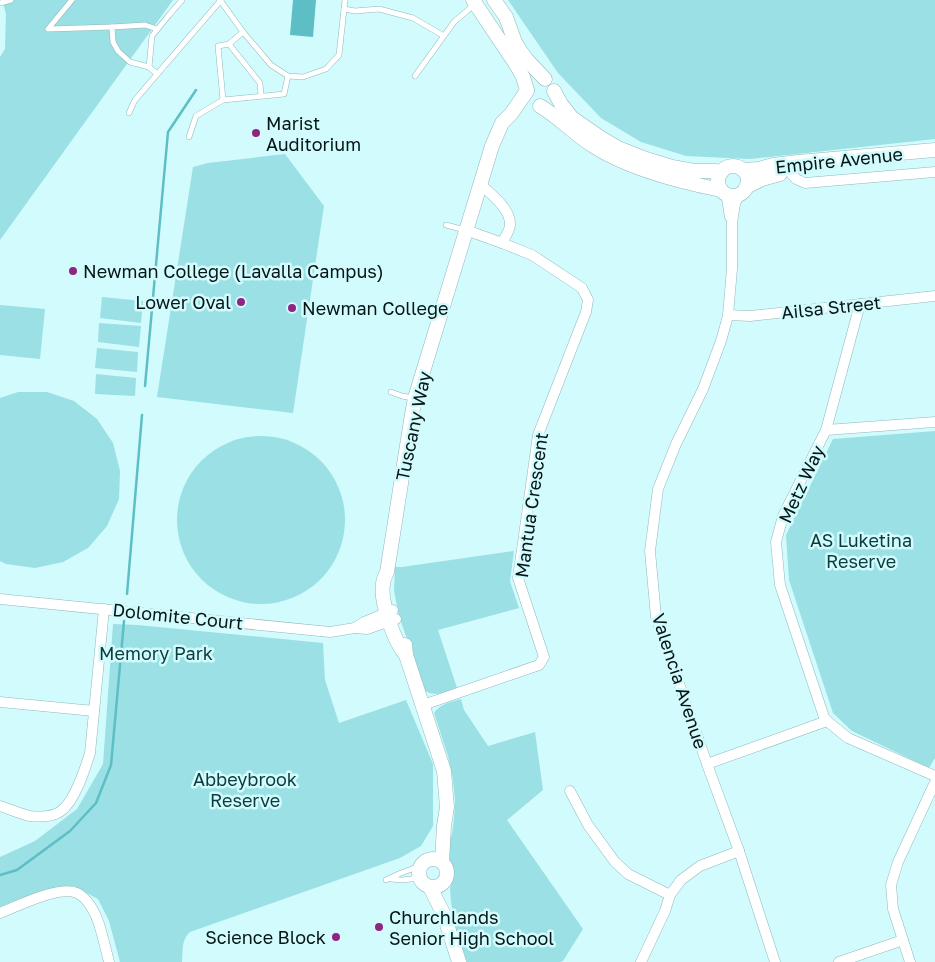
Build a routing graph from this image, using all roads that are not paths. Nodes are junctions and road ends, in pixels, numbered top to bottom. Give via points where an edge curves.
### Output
1 (11, 0) edge
2 (72, 0) edge
3 (182, 0) edge
4 (221, 0) edge
5 (345, 0) edge
6 (494, 0) edge
7 (477, 1) edge
8 (0, 3) edge
9 (344, 9) junction
10 (112, 27) junction
11 (157, 29) junction
12 (243, 32) junction
13 (444, 36) junction
14 (230, 44) junction
15 (149, 66) junction
16 (157, 74) junction
17 (288, 76) junction
18 (415, 76) dead end
19 (545, 79) junction
20 (527, 90) junction
21 (554, 91) junction
22 (261, 96) junction
23 (223, 100) junction
24 (538, 105) junction
25 (129, 113) dead end
26 (511, 114) junction
27 (189, 137) dead end
28 (935, 150) edge
29 (935, 159) edge
30 (744, 170) junction
31 (790, 172) junction
32 (935, 172) edge
33 (721, 173) junction
34 (480, 184) junction
35 (733, 191) junction
36 (446, 225) dead end
37 (466, 230) junction
38 (502, 243) junction
39 (935, 296) edge
40 (860, 304) junction
41 (728, 314) junction
42 (391, 392) dead end
43 (415, 398) junction
44 (935, 422) edge
45 (826, 430) junction
46 (0, 599) edge
47 (104, 609) junction
48 (391, 616) junction
49 (0, 702) edge
50 (423, 705) junction
51 (94, 711) junction
52 (827, 721) junction
53 (707, 764) junction
54 (935, 776) edge
55 (935, 782) edge
56 (570, 791) dead end
57 (0, 806) edge
58 (444, 826) junction
59 (739, 851) junction
60 (442, 861) junction
61 (428, 875) junction
62 (670, 895) junction
63 (0, 913) edge
64 (903, 940) junction
65 (109, 962) edge
66 (459, 962) edge
67 (641, 962) edge
68 (775, 962) edge
69 (839, 962) edge
70 (910, 962) edge

1 - 8 lane
2 - 10 lane via 48,29
3 - 11 lane
4 - 12 lane
4 - 16 lane
5 - 9 lane
6 - 19 main road via 506,17 521,52
7 - 13 lane
7 - 20 main road via 518,66
9 - 13 lane via 379,9 413,18
9 - 17 lane via 339,55 326,69 303,77
10 - 11 lane via 145,25
10 - 15 lane via 113,42 118,52 130,62
11 - 15 lane via 152,36
12 - 14 lane
12 - 17 lane via 271,65
13 - 18 lane
14 - 22 lane via 260,83
14 - 23 lane via 218,46
15 - 16 lane
16 - 25 lane via 135,100
17 - 22 lane via 284,94
19 - 20 main road via 534,80
19 - 21 main road via 552,83
20 - 24 main road via 531,102
20 - 26 main road, Tuscany Way
21 - 24 main road via 549,103
21 - 33 main road via 572,118 618,148 672,167
22 - 23 lane
23 - 27 lane via 196,116
24 - 26 main road
24 - 35 main road via 595,148 615,158 642,169
26 - 34 main road, Tuscany Way via 502,123
28 - 30 main road, Empire Avenue
29 - 31 main road, Empire Avenue
30 - 33 main road via 731,166
30 - 35 main road via 748,181
31 - 32 street via 805,183
31 - 35 main road, Empire Avenue via 774,174
33 - 35 main road via 718,182
34 - 37 main road, Tuscany Way
34 - 38 street via 509,215 511,226
35 - 41 street, Valencia Avenue via 735,204
36 - 37 lane
37 - 38 street, Mantua Crescent
37 - 43 main road, Tuscany Way
38 - 50 street, Mantua Crescent via 532,255 582,288 588,300 538,435 518,578 544,657 538,665
39 - 40 street, Ailsa Street
40 - 41 street, Ailsa Street via 750,316
40 - 45 street, Metz Way
41 - 53 street, Valencia Avenue via 703,389 658,489 650,551 656,617
42 - 43 lane
43 - 48 main road, Tuscany Way via 383,583 383,598
44 - 45 street
45 - 52 street, Metz Way via 783,516 776,542 780,585
46 - 47 street, Dolomite Court
47 - 48 street, Dolomite Court via 330,632 367,629
47 - 51 street
48 - 50 main road, Tuscany Way via 399,647 406,655
49 - 51 street
50 - 58 main road, Tuscany Way via 444,771 447,807
51 - 57 street via 90,752 70,802 60,812 45,816 31,816
52 - 53 street
52 - 54 street via 848,738
53 - 59 street, Valencia Avenue
55 - 64 street via 890,886
56 - 62 street via 588,825 615,862 628,874
58 - 60 main road, Tuscany Way
58 - 61 main road, Tuscany Way via 437,836
59 - 62 street via 700,866 681,880
59 - 68 street, Valencia Avenue
60 - 61 main road via 434,858
60 - 61 main road, Tuscany Way via 448,875
61 - 61 lane via 402,880 388,880 401,873
61 - 66 main road
62 - 67 street
63 - 65 street via 48,894 63,891 78,894 90,905 99,924
64 - 69 street
64 - 70 street

